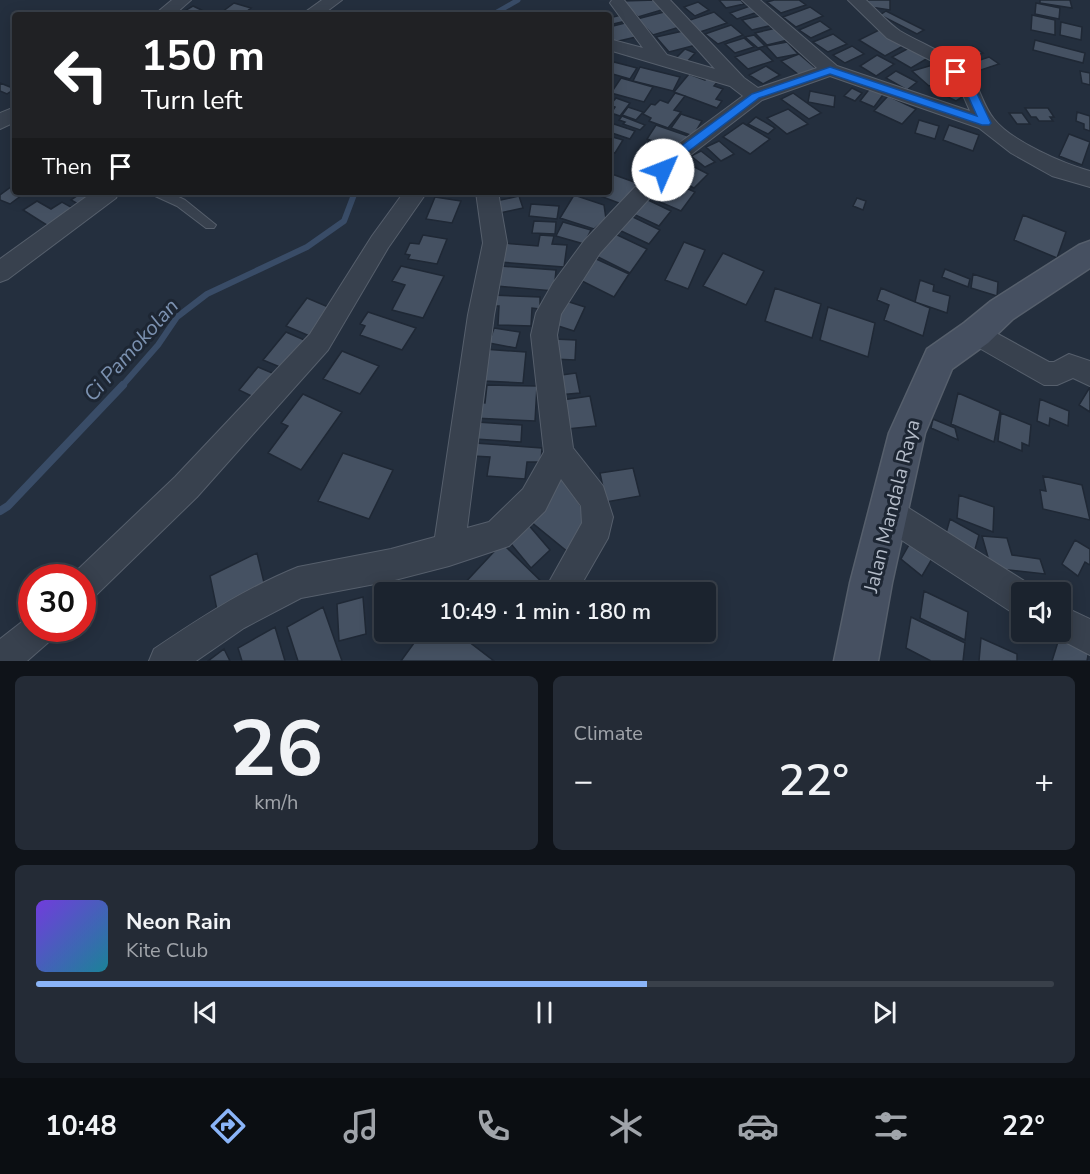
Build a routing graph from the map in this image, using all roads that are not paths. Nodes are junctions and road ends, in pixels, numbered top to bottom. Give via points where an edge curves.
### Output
1 (183, 0) edge
2 (334, 0) edge
3 (661, 0) edge
4 (750, 0) edge
5 (856, 0) edge
6 (618, 3) dead end
7 (167, 12) edge
8 (315, 12) edge
9 (612, 45) edge
10 (661, 60) junction
11 (830, 70) junction
12 (746, 89) junction
13 (986, 123) junction
14 (1090, 179) edge
15 (104, 195) edge
16 (164, 195) edge
17 (414, 195) edge
18 (487, 195) edge
19 (210, 225) dead end
20 (1090, 253) edge
21 (0, 272) edge
22 (976, 333) junction
23 (1090, 374) edge
24 (559, 454) junction
25 (888, 513) junction
26 (449, 550) junction
27 (96, 574) edge
28 (565, 582) edge
29 (1011, 592) edge
30 (1071, 627) edge
31 (1090, 638) edge
32 (23, 642) edge
33 (1, 661) edge
34 (166, 661) edge
35 (856, 661) edge

1 - 7 street
2 - 8 street
3 - 12 street
4 - 11 street
5 - 13 street via 893,34 940,58 956,72 967,83
6 - 10 street
9 - 10 street
10 - 12 street
11 - 12 street
11 - 13 street
12 - 24 street via 677,155 592,247 549,313 544,335
13 - 14 street via 1017,148 1060,171
15 - 21 street
16 - 19 lane
17 - 27 street via 319,342 186,487
18 - 26 street via 495,243 481,315
20 - 22 street, Jalan Mandala Raya via 1002,310
22 - 23 street via 1044,373 1060,374 1069,366
22 - 25 street, Jalan Mandala Raya via 939,358 931,374 907,433
24 - 26 street via 534,500 498,535
24 - 28 street via 588,489 600,517
25 - 29 street
25 - 35 street, Jalan Mandala Raya
26 - 34 street via 298,584 232,616
30 - 31 street
32 - 33 street

